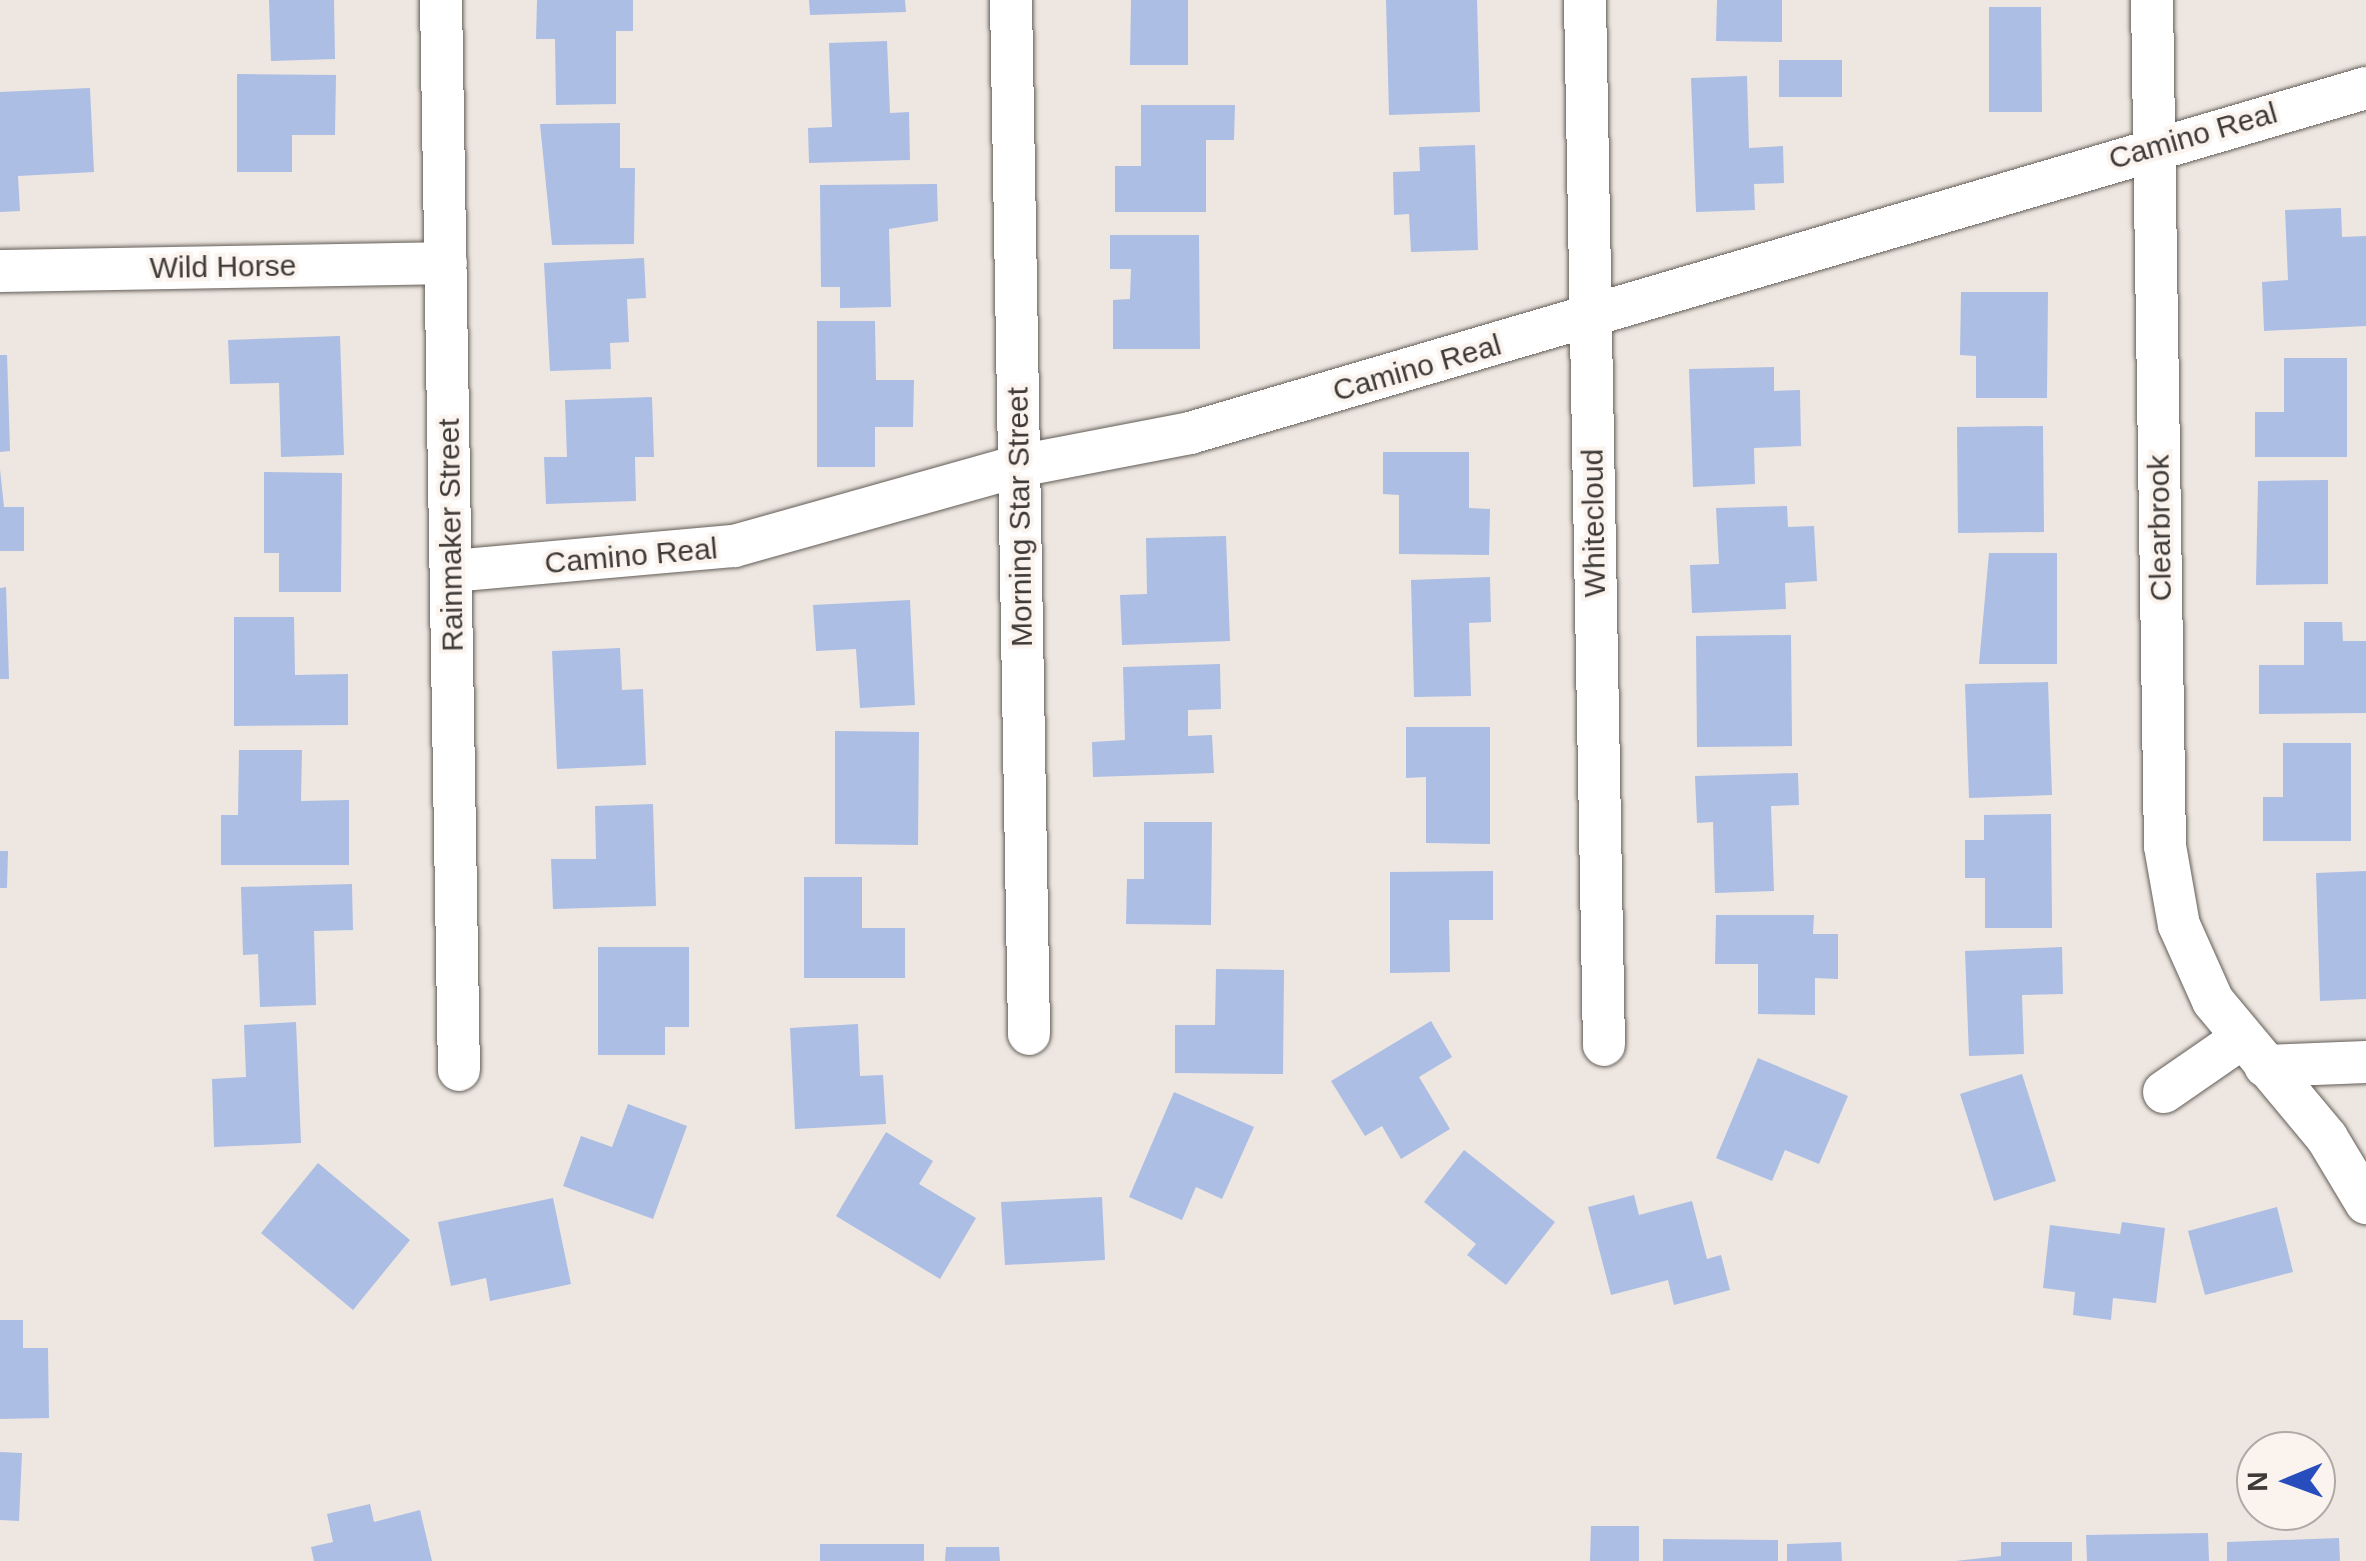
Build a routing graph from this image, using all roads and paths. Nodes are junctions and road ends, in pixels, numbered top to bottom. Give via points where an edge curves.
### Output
1 (441, 0) edge
2 (1011, 0) edge
3 (1585, 0) edge
4 (2152, 0) edge
5 (2366, 88) edge
6 (2153, 146) junction
7 (446, 263) junction
8 (0, 271) edge
9 (1590, 319) junction
10 (1019, 466) junction
11 (452, 571) junction
12 (1029, 1034) dead end
13 (1604, 1045) dead end
14 (2253, 1052) junction
15 (2366, 1062) edge
16 (459, 1070) dead end
17 (2164, 1092) dead end
18 (2366, 1203) edge

1 - 7 street, Rainmaker Street
2 - 10 street, Morning Star Street
3 - 9 street, Whitecloud
4 - 6 street, Clearbrook
5 - 6 street, Camino Real
6 - 9 street, Camino Real
6 - 14 street, Clearbrook via 2165,846 2179,925
7 - 8 street, Wild Horse
7 - 11 street, Rainmaker Street
9 - 10 street, Camino Real via 1190,434
9 - 13 street, Whitecloud
10 - 11 street, Camino Real via 734,546
10 - 12 street, Morning Star Street
11 - 16 street, Rainmaker Street
14 - 15 street
14 - 17 street
14 - 18 street, Clearbrook via 2327,1138

